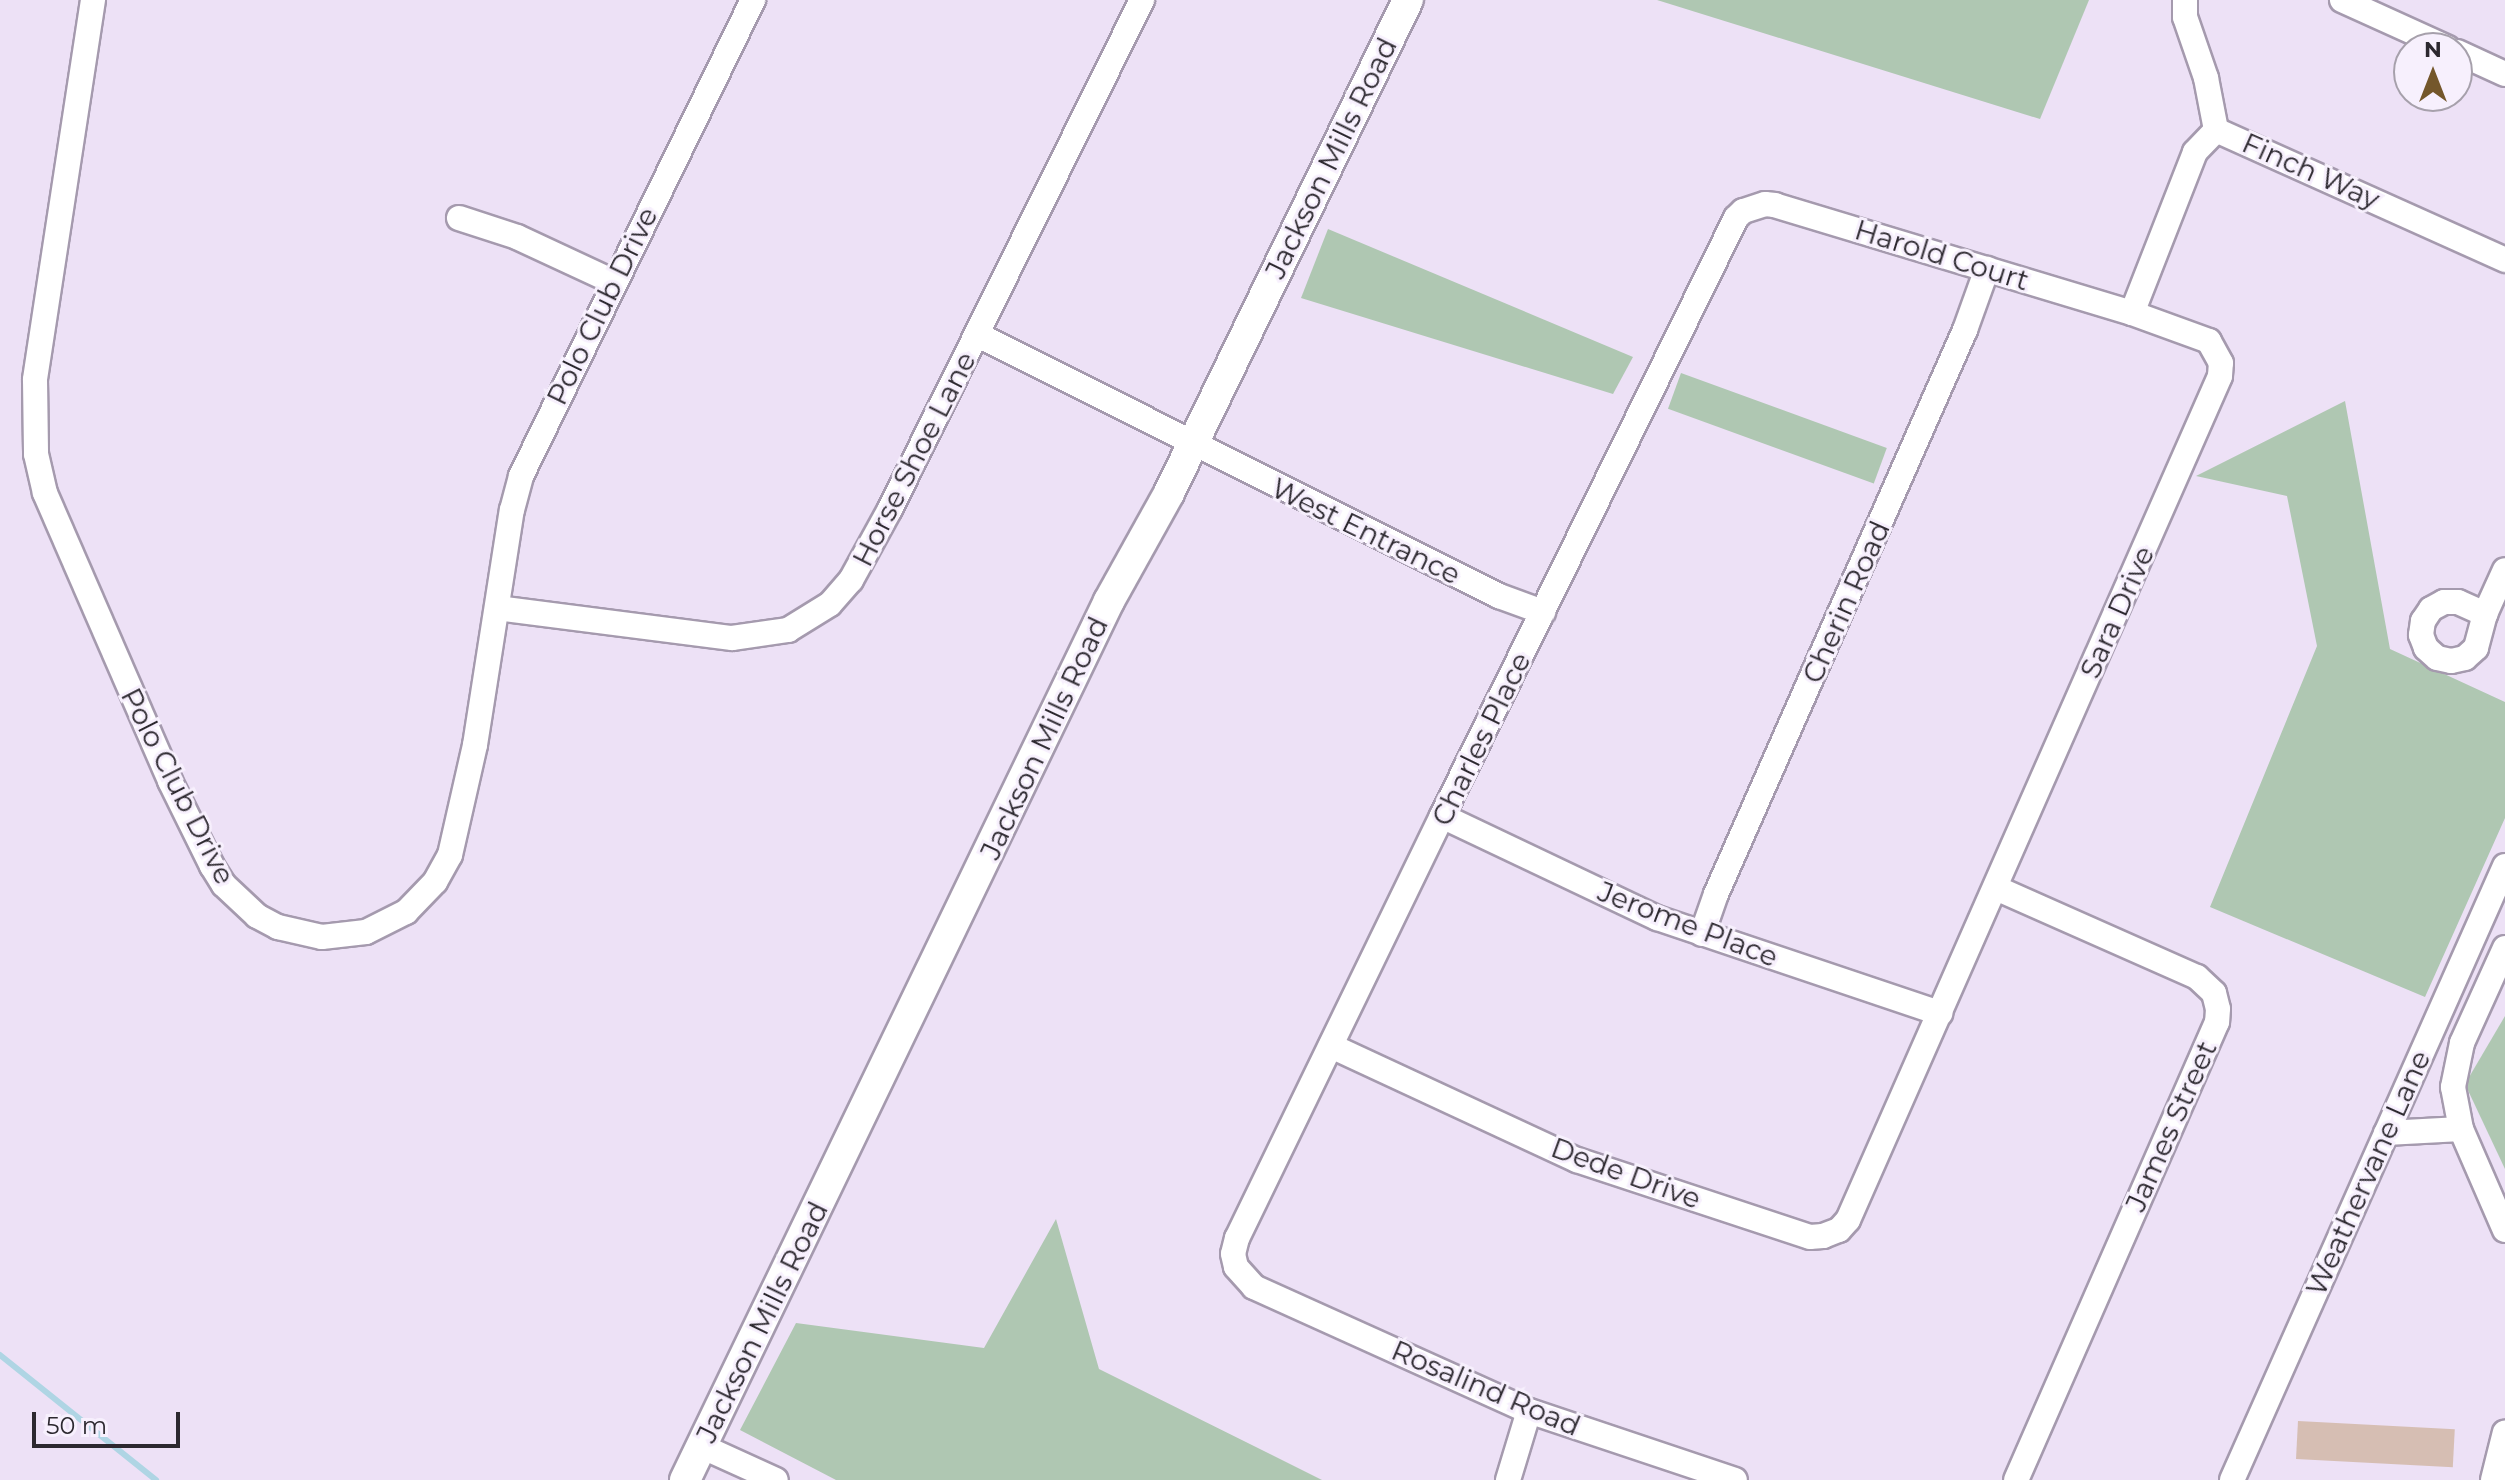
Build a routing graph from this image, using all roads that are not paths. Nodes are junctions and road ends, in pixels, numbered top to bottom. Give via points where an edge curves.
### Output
1 (93, 0) edge
2 (753, 0) edge
3 (1142, 0) edge
4 (1408, 0) edge
5 (2342, 0) edge
6 (2186, 12) edge
7 (2413, 32) edge
8 (2473, 59) edge
9 (2505, 74) edge
10 (2216, 130) junction
11 (1751, 207) joint
12 (459, 218) dead end
13 (2505, 260) edge
14 (1987, 269) junction
15 (614, 282) junction
16 (2132, 313) junction
17 (978, 335) junction
18 (1192, 442) junction
19 (2505, 570) edge
20 (497, 608) junction
21 (1543, 612) junction
22 (2485, 614) dead end
23 (1442, 816) junction
24 (2505, 866) edge
25 (1996, 888) junction
26 (1702, 934) junction
27 (2505, 948) edge
28 (1940, 1013) junction
29 (1331, 1046) junction
30 (2461, 1129) junction
31 (2386, 1133) junction
32 (1882, 1144) joint
33 (2505, 1230) edge
34 (1243, 1278) joint
35 (1529, 1411) junction
36 (2505, 1432) edge
37 (701, 1446) junction
38 (685, 1480) edge
39 (776, 1480) edge
40 (1508, 1480) edge
41 (1735, 1480) edge
42 (2016, 1480) edge
43 (2232, 1480) edge
44 (2493, 1480) edge

1 - 20 street, Polo Club Drive via 35,380 36,454 58,528 170,781 212,866 240,903 278,927 342,936 391,921 417,903 435,882 457,831
2 - 15 street, Polo Club Drive
3 - 17 street, Horse Shoe Lane
4 - 18 main road, Jackson Mills Road
5 - 7 street
6 - 10 street, Finch Way
8 - 9 street
10 - 13 street, Finch Way
10 - 16 street via 2195,152
11 - 14 street, Harold Court via 1775,205
11 - 21 street, Charles Place via 1736,218
12 - 15 street via 517,237
14 - 16 street, Harold Court
14 - 26 street, Cherin Road
15 - 20 street, Polo Club Drive via 521,476
16 - 25 street, Sara Drive via 2209,341 2217,351 2220,376
17 - 18 street, West Entrance
17 - 20 street, Horse Shoe Lane via 851,580 804,623 771,635 732,638
18 - 21 street, West Entrance via 1499,596
18 - 37 main road, Jackson Mills Road via 1109,601
19 - 22 street
21 - 23 street, Charles Place
23 - 26 street, Jerome Place via 1657,918
23 - 29 street, Charles Place
24 - 31 street, Weathervane Lane
25 - 28 street, Sara Drive
25 - 42 street, James Street via 2197,977 2214,993 2218,1009 2217,1022
26 - 28 street, Jerome Place
27 - 30 street, Weathervane Lane via 2457,1061 2453,1087
28 - 32 street, Sara Drive
29 - 32 street, Dede Drive via 1577,1160 1810,1237 1839,1230 1848,1220
29 - 34 street, Charles Place via 1237,1238 1233,1254
30 - 31 street
30 - 33 street, Weathervane Lane
31 - 43 street, Weathervane Lane
34 - 35 street, Rosalind Road
35 - 40 street
35 - 41 street, Rosalind Road
36 - 44 street
37 - 38 main road, Jackson Mills Road
37 - 39 street

